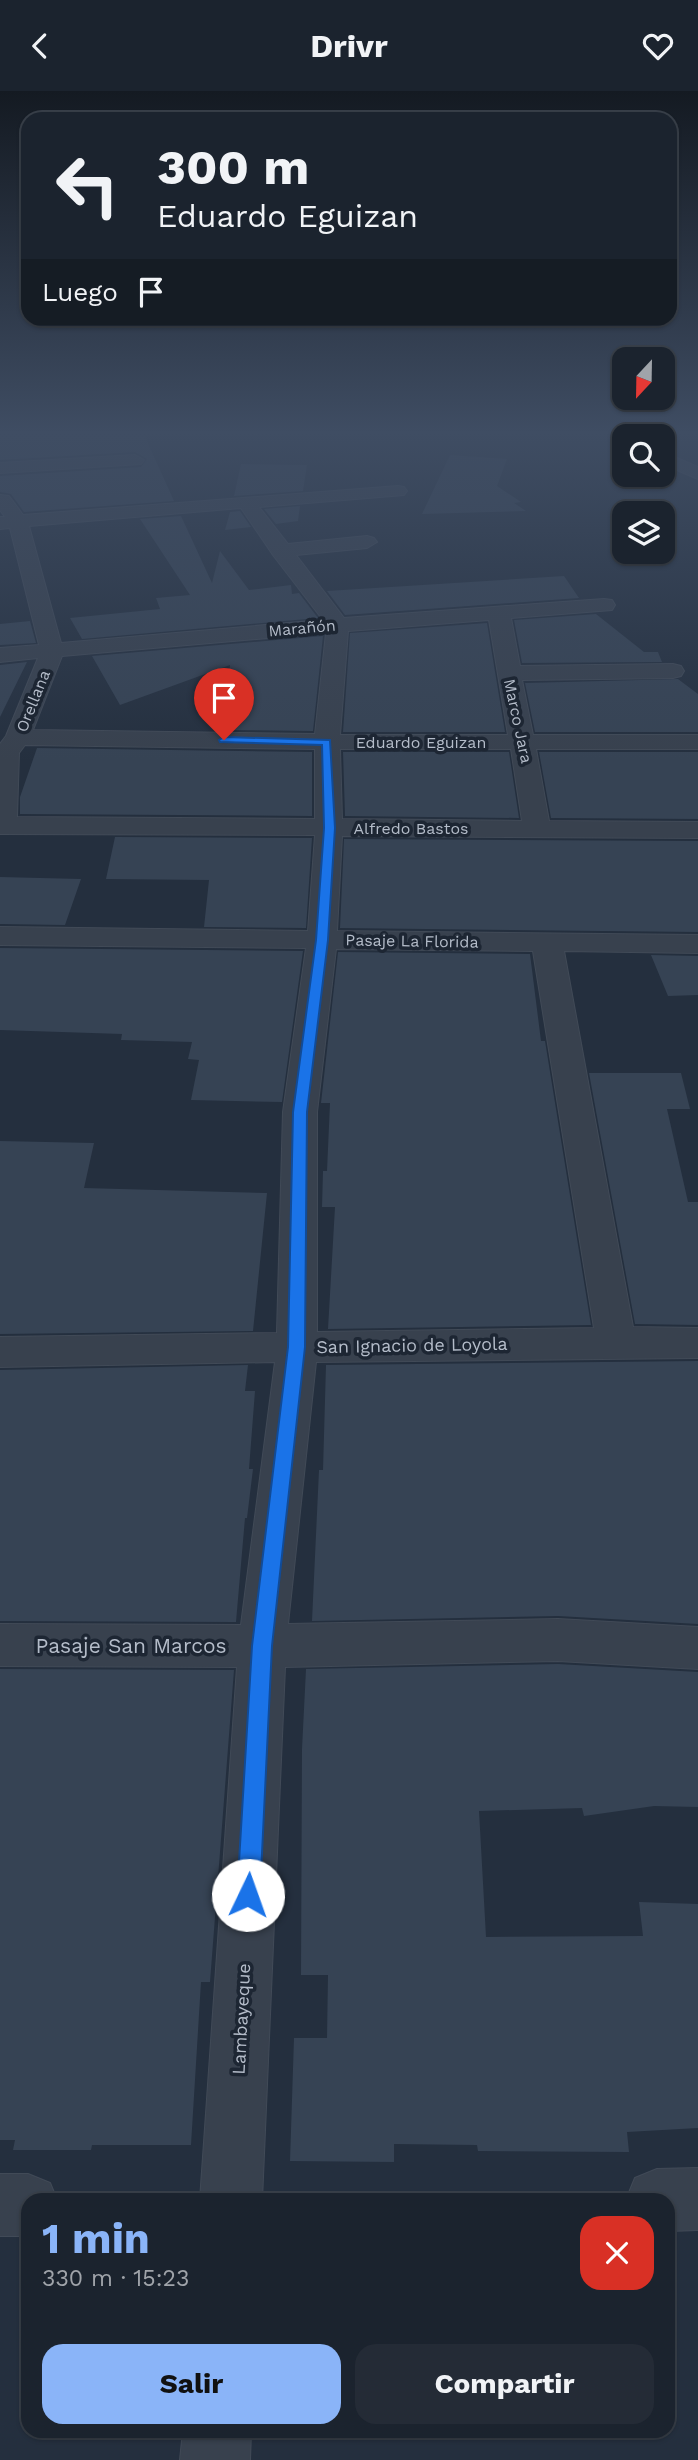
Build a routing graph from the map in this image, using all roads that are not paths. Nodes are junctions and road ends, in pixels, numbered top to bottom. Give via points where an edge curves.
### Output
1 (15, 541) edge
2 (274, 541) edge
3 (367, 542) dead end
4 (280, 551) junction
5 (604, 605) dead end
6 (499, 614) junction
7 (338, 625) junction
8 (52, 652) junction
9 (0, 655) edge
10 (673, 671) dead end
11 (508, 673) junction
12 (18, 737) junction
13 (327, 742) junction
14 (698, 742) edge
15 (523, 743) junction
16 (1, 825) edge
17 (329, 828) junction
18 (537, 828) junction
19 (696, 832) edge
20 (0, 936) edge
21 (322, 940) junction
22 (547, 943) junction
23 (698, 943) edge
24 (616, 1342) junction
25 (698, 1343) edge
26 (297, 1347) junction
27 (0, 1353) edge
28 (0, 1645) edge
29 (262, 1646) junction
30 (698, 1648) edge
31 (231, 2193) edge
32 (698, 2199) edge
33 (675, 2200) edge
34 (0, 2205) edge
35 (21, 2205) edge
36 (217, 2438) edge
37 (215, 2460) edge

1 - 8 street, Orellana
2 - 4 street
3 - 4 street
4 - 7 street
5 - 6 street, Marañón
6 - 7 street, Marañón
6 - 11 street, Marco Jara
7 - 8 street, Marañón
7 - 13 street, Lambayeque
8 - 9 street, Marañón
8 - 12 street, Orellana
10 - 11 street
11 - 15 street, Marco Jara
12 - 13 street, Eduardo Eguizan
12 - 16 street, Orellana via 6,753
13 - 15 street, Eduardo Eguizan
13 - 17 street, Lambayeque
14 - 15 street, Eduardo Eguizan
15 - 18 street, Marco Jara
16 - 17 street, Alfredo Bastos
17 - 18 street, Alfredo Bastos
17 - 21 street, Lambayeque
18 - 19 street, Alfredo Bastos
20 - 21 street, Pasaje La Florida
21 - 22 street, Pasaje La Florida
21 - 26 street, Lambayeque via 300,1112
22 - 23 street, Pasaje La Florida
22 - 24 street
24 - 25 street, San Ignacio de Loyola
24 - 26 street, San Ignacio de Loyola
26 - 27 street, San Ignacio de Loyola
26 - 29 street, Lambayeque
28 - 29 street, Pasaje San Marcos
29 - 30 street, Pasaje San Marcos via 558,1640
29 - 31 street, Lambayeque
32 - 33 street
34 - 35 street
36 - 37 street

